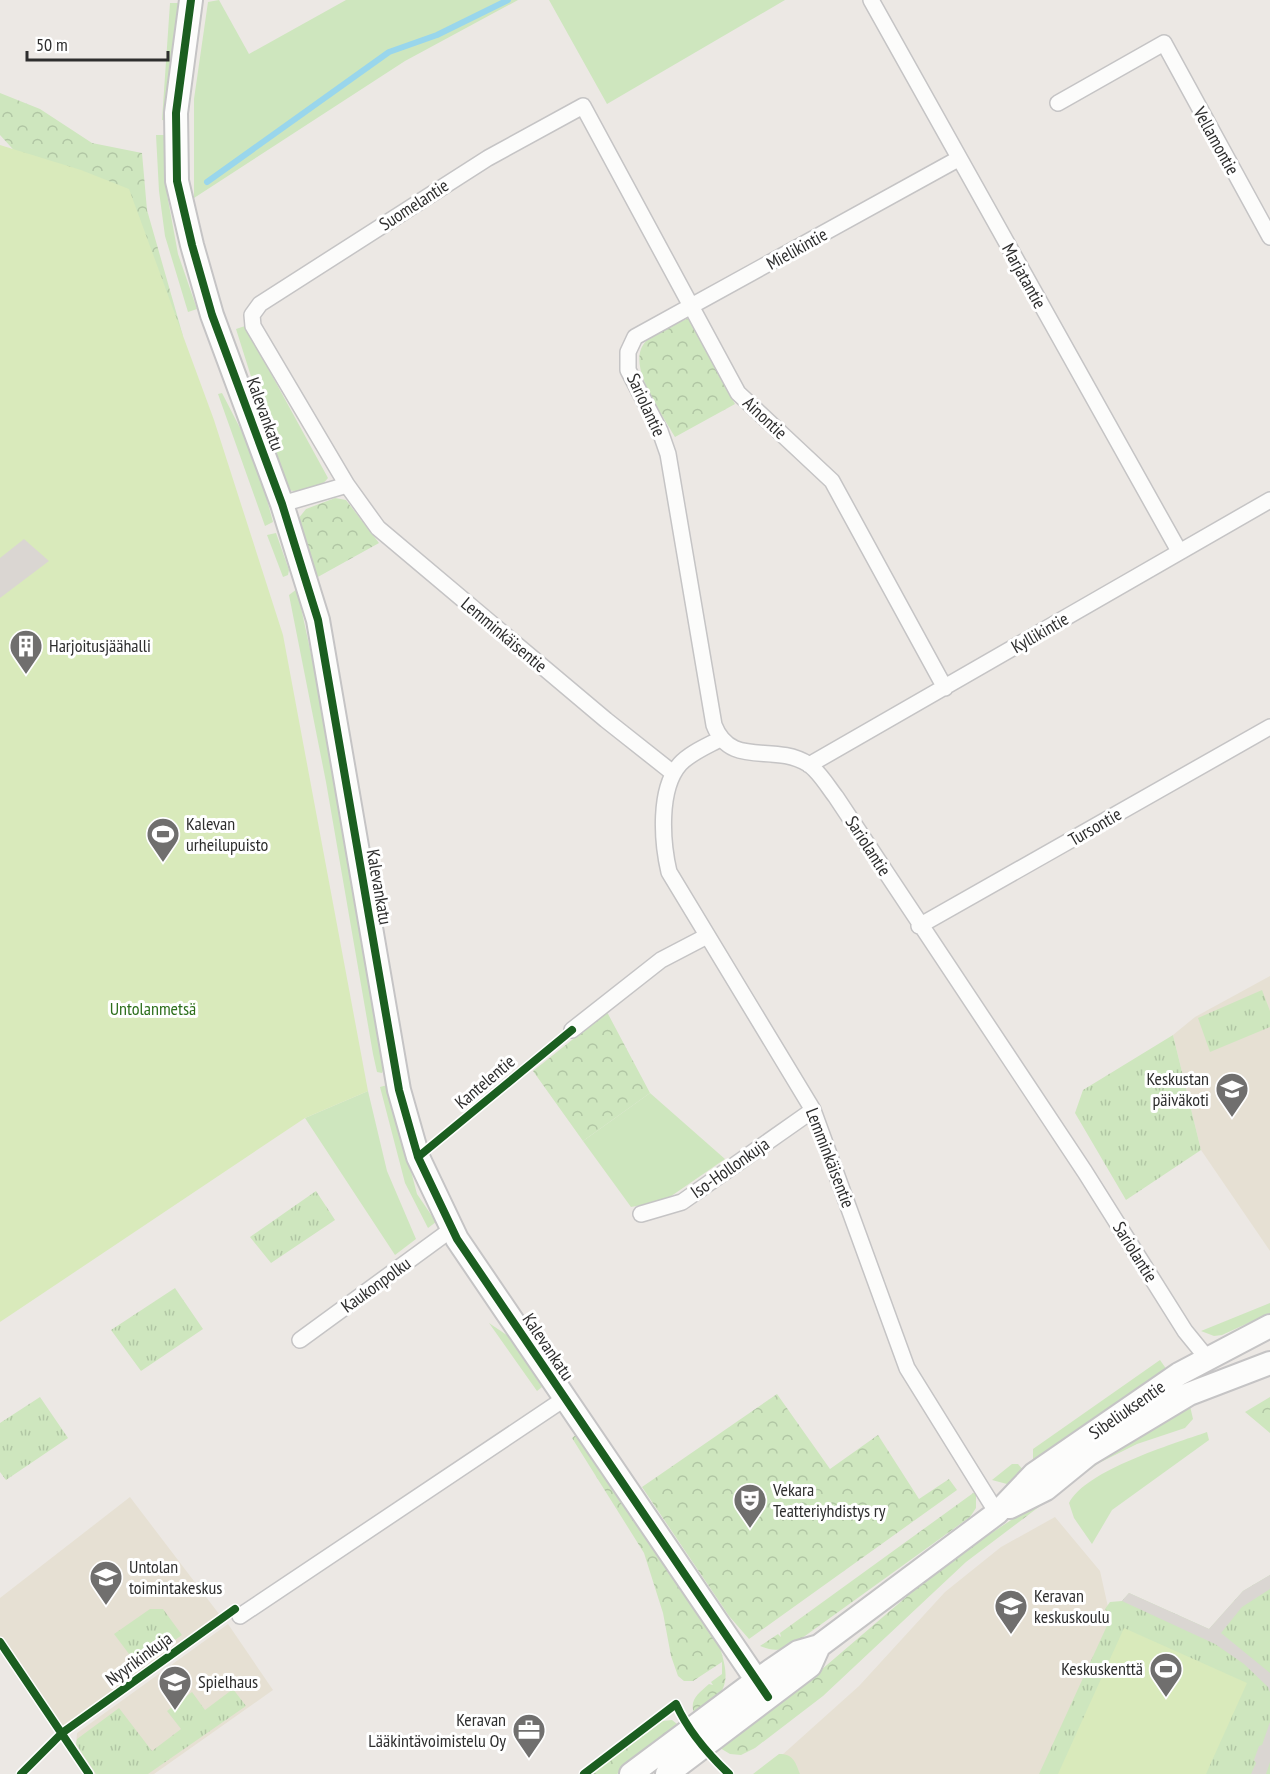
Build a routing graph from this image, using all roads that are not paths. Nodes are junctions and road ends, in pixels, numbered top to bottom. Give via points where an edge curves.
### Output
1 (191, 0) edge
2 (871, 0) edge
3 (1058, 103) dead end
4 (582, 106) joint
5 (958, 159) junction
6 (1270, 237) edge
7 (692, 307) junction
8 (252, 315) joint
9 (635, 337) joint
10 (347, 485) junction
11 (1270, 500) edge
12 (282, 504) junction
13 (1179, 551) junction
14 (945, 687) junction
15 (1270, 727) edge
16 (720, 739) junction
17 (809, 765) junction
18 (673, 773) junction
19 (919, 926) junction
20 (707, 936) junction
21 (572, 1030) dead end
22 (813, 1110) junction
23 (642, 1214) dead end
24 (452, 1229) junction
25 (1270, 1326) edge
26 (300, 1340) dead end
27 (1207, 1358) junction
28 (1270, 1363) edge
29 (564, 1399) junction
30 (997, 1513) junction
31 (240, 1616) dead end
32 (762, 1688) junction
33 (631, 1774) edge
34 (667, 1774) edge

1 - 12 street, Kalevankatu via 176,113 177,181 213,315
2 - 5 street, Marjatantie
3 - 6 street, Vellamontie via 1164,43
4 - 7 street, Ainontie
4 - 8 street, Suomelantie via 488,158 260,304
5 - 7 street, Mielikintie
5 - 13 street, Marjatantie
7 - 9 street, Mielikintie
7 - 14 street, Ainontie via 738,393 832,481
8 - 10 street, Lemminkäisentie via 253,326
9 - 16 street, Sariolantie via 628,352 628,370 668,454 714,726
10 - 12 street
10 - 18 street, Lemminkäisentie via 378,528
11 - 13 street, Kyllikintie
12 - 24 street, Kalevankatu via 318,620 399,1090 418,1157
13 - 14 street, Kyllikintie
14 - 17 street, Kyllikintie
15 - 19 street, Tursontie
16 - 17 street, Sariolantie via 729,748 776,753
16 - 18 street via 682,761
17 - 19 street, Sariolantie via 836,797
18 - 20 street, Lemminkäisentie via 662,840 669,872
19 - 27 street, Sariolantie via 1079,1163 1185,1331
20 - 21 street via 661,960
20 - 22 street, Lemminkäisentie
22 - 23 street, Iso-Hollonkuja via 682,1202
22 - 30 street, Lemminkäisentie via 907,1368
24 - 26 street, Kaukonpolku
24 - 29 street, Kalevankatu
25 - 27 street, Sibeliuksentie
27 - 30 street, Sibeliuksentie via 1034,1474
28 - 30 street, Sibeliuksentie via 1189,1394 1089,1454 1046,1489
29 - 31 street
29 - 32 street, Kalevankatu
30 - 32 street, Sibeliuksentie via 819,1646 798,1652
32 - 33 street, Sibeliuksentie
32 - 34 street, Sibeliuksentie

